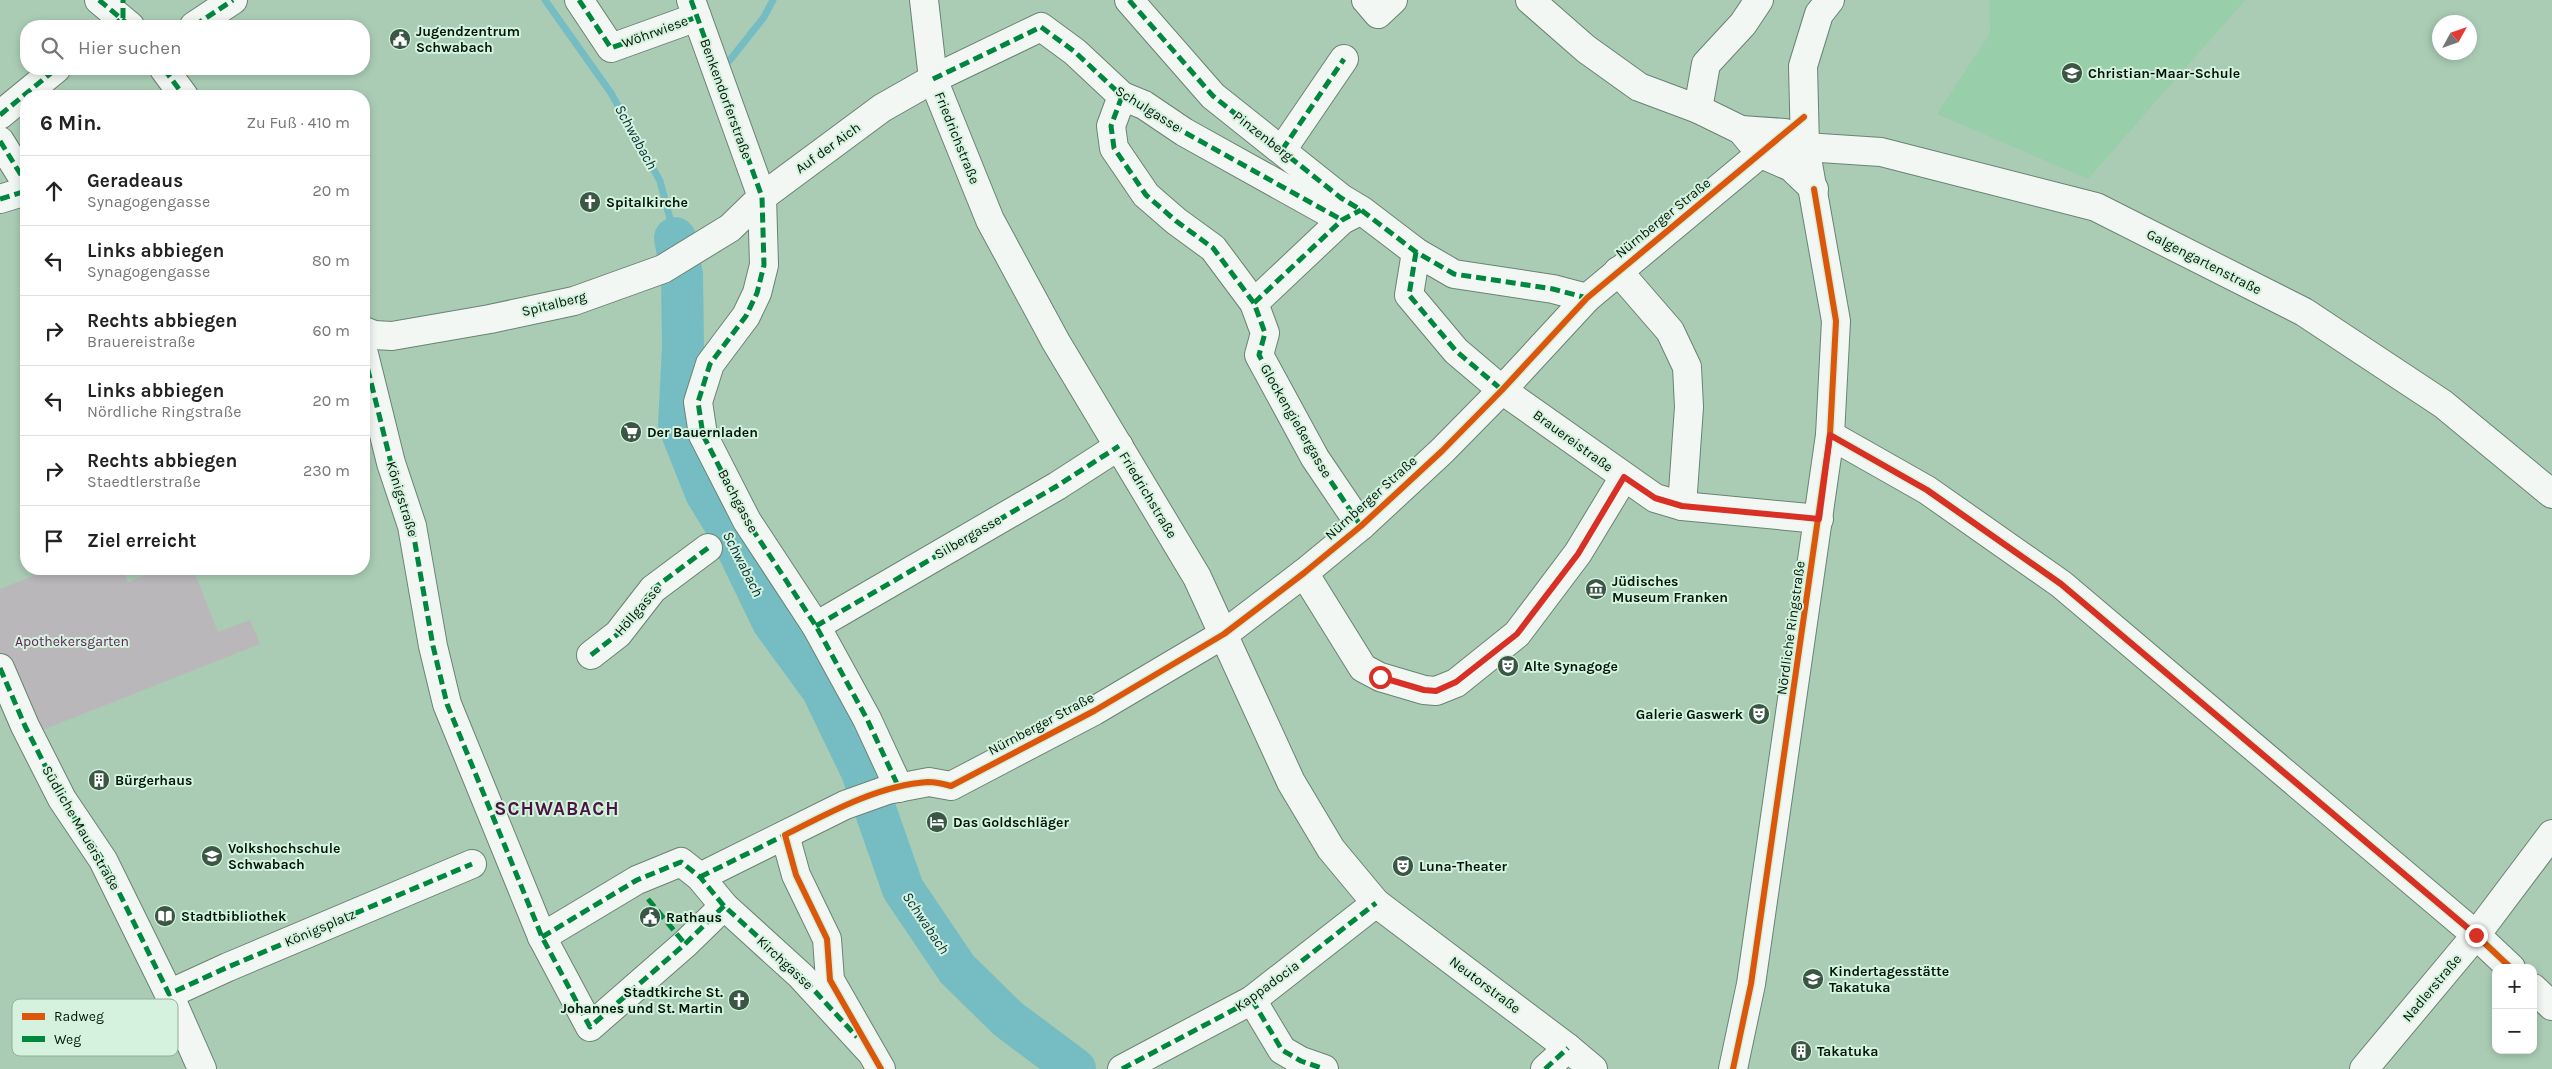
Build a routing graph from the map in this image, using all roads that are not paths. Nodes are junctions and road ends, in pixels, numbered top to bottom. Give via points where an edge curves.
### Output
1 (99, 0) edge
2 (233, 0) edge
3 (579, 0) edge
4 (924, 0) edge
5 (1129, 0) edge
6 (1530, 0) edge
7 (1759, 0) edge
8 (1830, 0) edge
9 (694, 8) edge
10 (122, 18) edge
11 (203, 20) edge
12 (1344, 59) dead end
13 (49, 75) edge
14 (168, 75) edge
15 (933, 79) junction
16 (30, 90) edge
17 (180, 90) edge
18 (1122, 96) junction
19 (20, 99) edge
20 (1698, 109) junction
21 (0, 115) edge
22 (1740, 130) junction
23 (1798, 132) junction
24 (0, 141) edge
25 (1282, 150) junction
26 (1761, 154) junction
27 (20, 173) edge
28 (1814, 190) junction
29 (20, 193) edge
30 (762, 197) junction
31 (0, 199) edge
32 (1352, 215) junction
33 (730, 228) joint
34 (1416, 252) junction
35 (1618, 271) junction
36 (1587, 298) junction
37 (1254, 303) junction
38 (370, 333) edge
39 (370, 378) edge
40 (1502, 390) junction
41 (1830, 435) junction
42 (1120, 446) junction
43 (1624, 477) junction
44 (2552, 494) edge
45 (1682, 506) junction
46 (1819, 519) junction
47 (1361, 526) junction
48 (708, 548) dead end
49 (1304, 573) junction
50 (816, 626) junction
51 (1224, 634) junction
52 (592, 655) dead end
53 (0, 668) edge
54 (893, 789) junction
55 (2552, 834) edge
56 (785, 836) junction
57 (472, 864) dead end
58 (700, 876) junction
59 (1376, 903) junction
60 (724, 906) junction
61 (2476, 935) junction
62 (542, 936) junction
63 (2507, 964) edge
64 (2537, 992) edge
65 (169, 994) junction
66 (171, 999) edge
67 (1252, 1000) junction
68 (2552, 1006) edge
69 (178, 1014) edge
70 (1568, 1048) junction
71 (875, 1060) edge
72 (1130, 1066) edge
73 (202, 1069) edge
74 (1324, 1069) edge
75 (1545, 1069) edge
76 (1593, 1069) edge
77 (1733, 1069) edge
78 (2364, 1069) edge

1 - 10 street
2 - 11 street
3 - 9 street, Wöhrwiese via 611,48
4 - 15 street, Friedrichstraße
5 - 25 street, Pinzenberg via 1213,96
6 - 20 street via 1586,49 1638,87
7 - 20 street via 1743,24 1706,64
8 - 23 street via 1819,14 1802,66
9 - 30 street, Benkendorferstraße
12 - 25 street
13 - 16 street
14 - 17 street
15 - 18 street, Schulgasse via 1041,27 1075,52
15 - 30 street, Auf der Aich via 882,108
15 - 42 street, Friedrichstraße via 990,220 1056,342
18 - 32 street, Schulgasse via 1144,105 1184,132
18 - 37 street, Glockengießergasse via 1111,126 1114,148 1146,195 1213,248
19 - 21 street
20 - 22 street
22 - 23 street
22 - 26 street
23 - 26 street
23 - 28 street, Nördliche Ringstraße
23 - 44 street, Galgengartenstraße via 2096,207 2304,312 2443,404
24 - 27 street
25 - 32 street, Pinzenberg via 1341,198
26 - 28 street via 1791,167
26 - 35 street, Nürnberger Straße
28 - 41 street, Nördliche Ringstraße via 1836,321
29 - 31 street
30 - 33 street, Auf der Aich
30 - 50 street, Bachgasse via 764,265 757,292 746,316 710,364 698,402 703,435 748,522
32 - 34 street, Pinzenberg
32 - 37 street
33 - 38 street, Spitalberg via 663,269 574,301 392,336
34 - 36 street, Pinzenberg via 1454,274 1553,289
34 - 40 street via 1409,295 1456,351
35 - 36 street, Nürnberger Straße
35 - 45 street via 1670,331 1687,367 1689,407
36 - 40 street, Nürnberger Straße
37 - 47 street, Glockengießergasse via 1265,333 1259,355 1315,458
39 - 62 street, Königstraße via 391,462 412,526 433,646 447,704
40 - 43 street, Brauereistraße
40 - 47 street, Nürnberger Straße
41 - 46 street, Nördliche Ringstraße
41 - 61 street via 1927,490 2061,584
42 - 50 street, Silbergasse
42 - 51 street, Friedrichstraße via 1197,577
43 - 45 street, Brauereistraße via 1655,498
43 - 49 street via 1578,554 1517,634 1456,682 1436,691 1380,677 1363,668
45 - 46 street, Brauereistraße
46 - 77 street, Nördliche Ringstraße via 1751,984
47 - 49 street, Nürnberger Straße
48 - 52 street, Höllgasse via 653,589 618,634
49 - 51 street, Nürnberger Straße
50 - 54 street, Bachgasse via 867,718
51 - 54 street, Nürnberger Straße via 1094,711 951,786 929,782
51 - 59 street, Friedrichstraße via 1291,782 1331,849
53 - 65 street, Südliche Mauerstraße via 24,726 62,799 103,860
54 - 56 street, Nürnberger Straße via 845,804
55 - 61 street, Nadlerstraße
56 - 58 street, Nürnberger Straße
56 - 71 street via 796,875 827,939 830,980
57 - 65 street, Königsplatz
58 - 60 street, Kirchgasse
58 - 62 street via 681,862 637,880
59 - 67 street, Kappadocia
59 - 70 street, Neutorstraße
60 - 62 street via 590,1028
60 - 71 street, Kirchgasse via 801,976
61 - 63 street
61 - 78 street, Nadlerstraße
64 - 68 street
65 - 66 street, Südliche Mauerstraße
67 - 72 street, Kappadocia
67 - 74 street via 1282,1050 1301,1062
69 - 73 street, Südliche Mauerstraße
70 - 75 street
70 - 76 street, Neutorstraße

